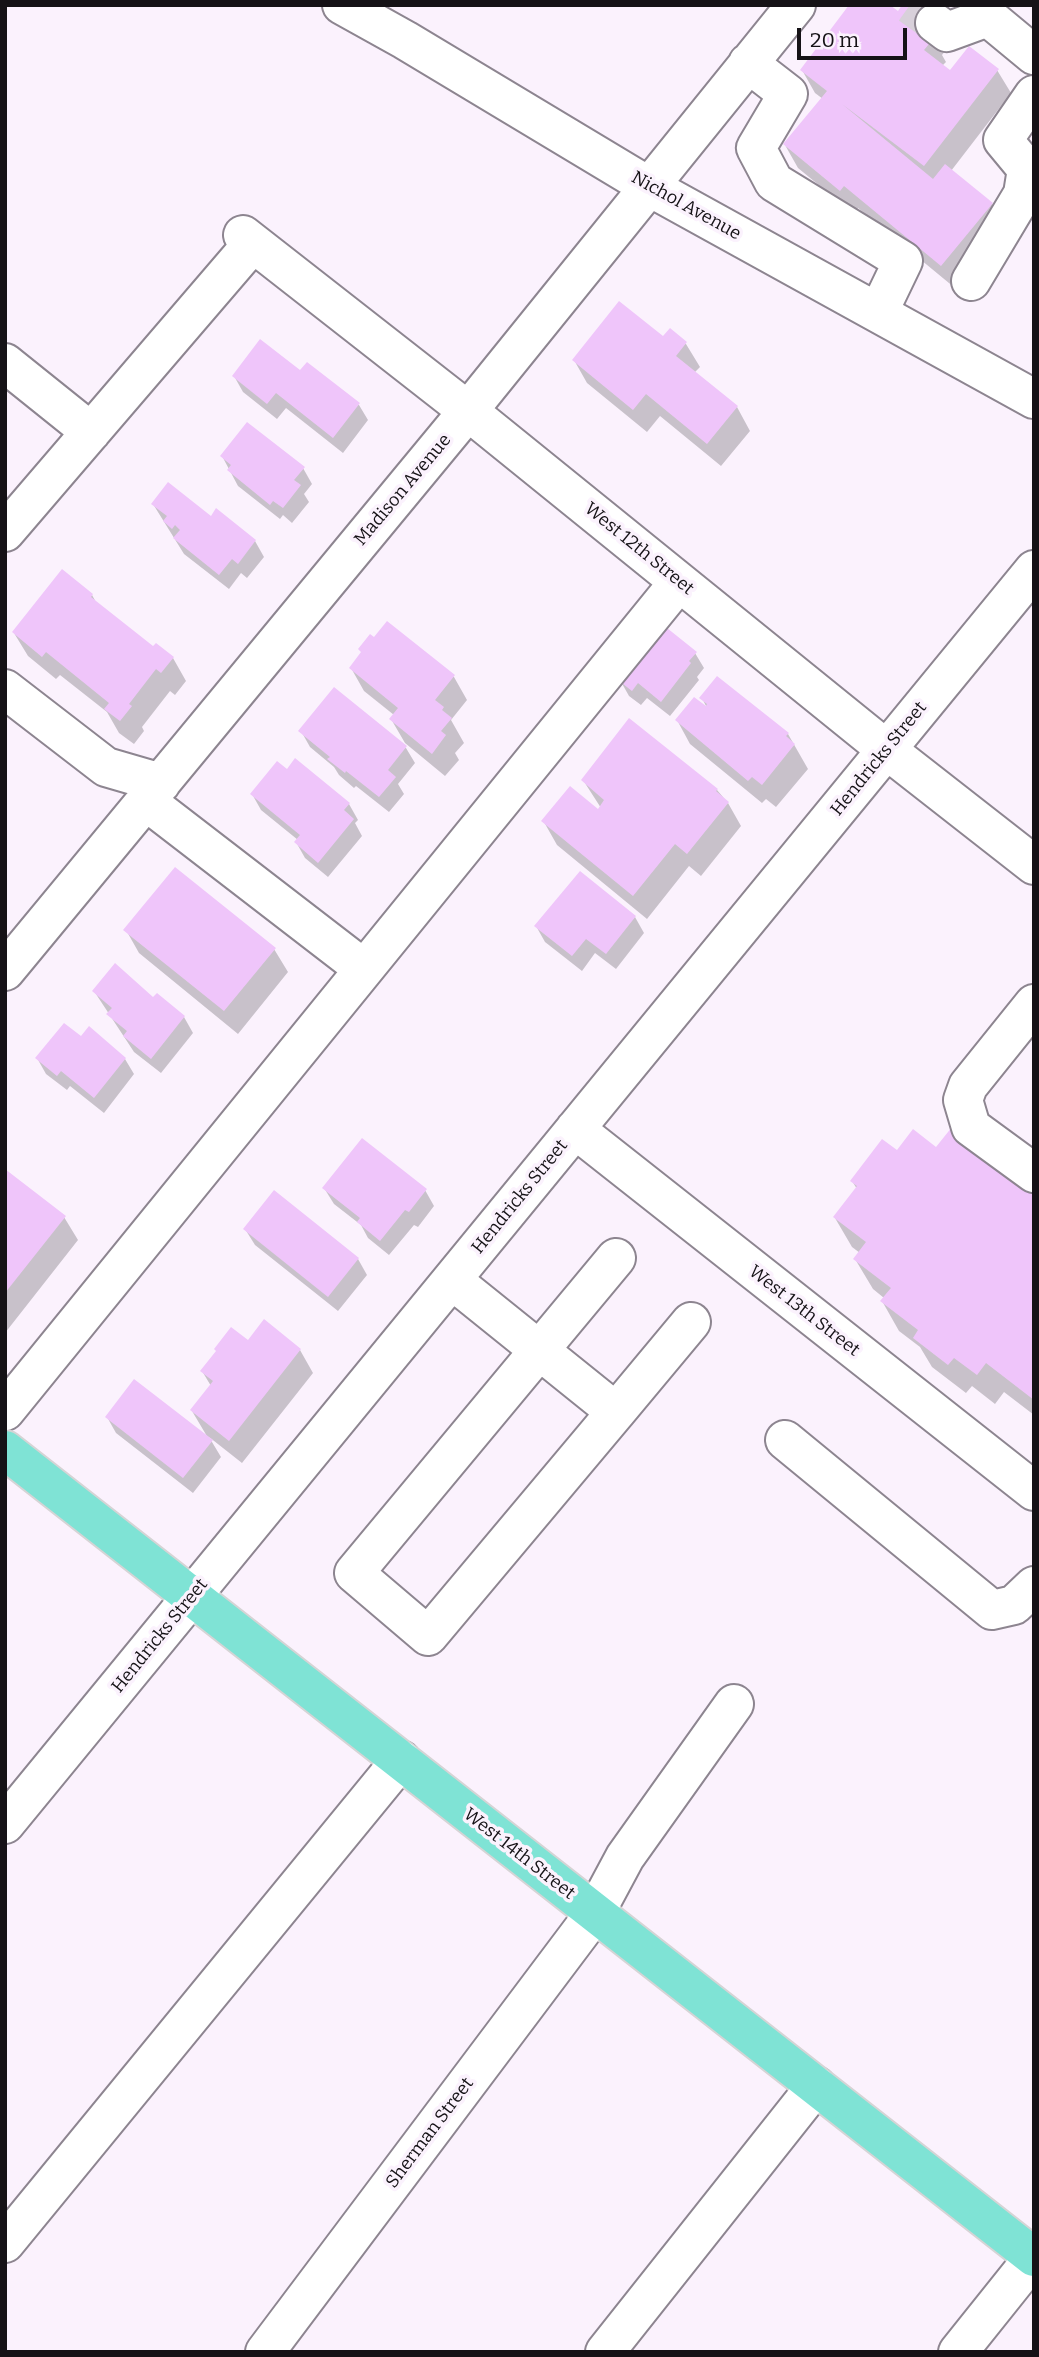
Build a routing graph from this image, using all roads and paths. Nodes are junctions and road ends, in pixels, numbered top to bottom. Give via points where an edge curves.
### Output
1 (342, 5) edge
2 (796, 5) edge
3 (986, 9) edge
4 (935, 23) tunnel mouth
5 (1034, 55) edge
6 (748, 63) junction
7 (1034, 95) edge
8 (648, 186) junction
9 (829, 215) junction
10 (804, 272) junction
11 (971, 281) dead end
12 (878, 313) junction
13 (5, 363) edge
14 (1034, 399) edge
15 (468, 411) junction
16 (91, 432) junction
17 (5, 533) edge
18 (1034, 570) edge
19 (679, 582) junction
20 (5, 689) edge
21 (887, 750) junction
22 (153, 792) junction
23 (1034, 865) edge
24 (364, 969) junction
25 (5, 971) edge
26 (1034, 1004) edge
27 (575, 1129) junction
28 (1034, 1173) edge
29 (615, 1258) dead end
30 (452, 1280) junction
31 (691, 1322) dead end
32 (539, 1350) junction
33 (5, 1411) edge
34 (616, 1412) junction
35 (785, 1440) dead end
36 (5, 1450) edge
37 (1034, 1491) edge
38 (1034, 1586) edge
39 (192, 1596) junction
40 (734, 1704) dead end
41 (401, 1760) junction
42 (5, 1824) edge
43 (595, 1913) junction
44 (816, 2086) junction
45 (5, 2243) edge
46 (1034, 2257) edge
47 (265, 2352) edge
48 (605, 2352) edge
49 (958, 2352) edge

1 - 8 street, Nichol Avenue
2 - 6 street, Madison Avenue
3 - 4 street via 947,32
3 - 5 street
6 - 8 street, Madison Avenue
6 - 9 street via 788,94 755,148 774,182
7 - 11 street via 1003,140 1027,169 1023,194
8 - 10 street, Nichol Avenue
8 - 15 street, Madison Avenue
9 - 10 street
9 - 12 street via 903,261
10 - 12 street, Nichol Avenue
12 - 14 street, Nichol Avenue
13 - 16 street
15 - 16 street, West 12th Street via 248,239
15 - 19 street, West 12th Street
15 - 22 street, Madison Avenue
16 - 17 street
18 - 21 street, Hendricks Street
19 - 21 street, West 12th Street
19 - 24 street
20 - 22 street via 106,767
21 - 23 street, West 12th Street
21 - 27 street, Hendricks Street
22 - 24 street
22 - 25 street, Madison Avenue
24 - 33 street
26 - 28 street via 968,1086 963,1100 971,1127
27 - 30 street, Hendricks Street
27 - 37 street, West 13th Street
29 - 32 street
30 - 32 street
30 - 39 street, Hendricks Street
31 - 34 street
32 - 34 street
32 - 34 street via 354,1573 428,1636
35 - 38 street via 992,1609 1014,1605
36 - 39 main road, West 14th Street
39 - 41 main road, West 14th Street
39 - 42 street, Hendricks Street
40 - 43 street, Sherman Street via 625,1857
41 - 43 main road, West 14th Street
41 - 45 street
43 - 44 main road, West 14th Street
43 - 47 street, Sherman Street
44 - 46 main road, West 14th Street
44 - 48 street
46 - 49 street

